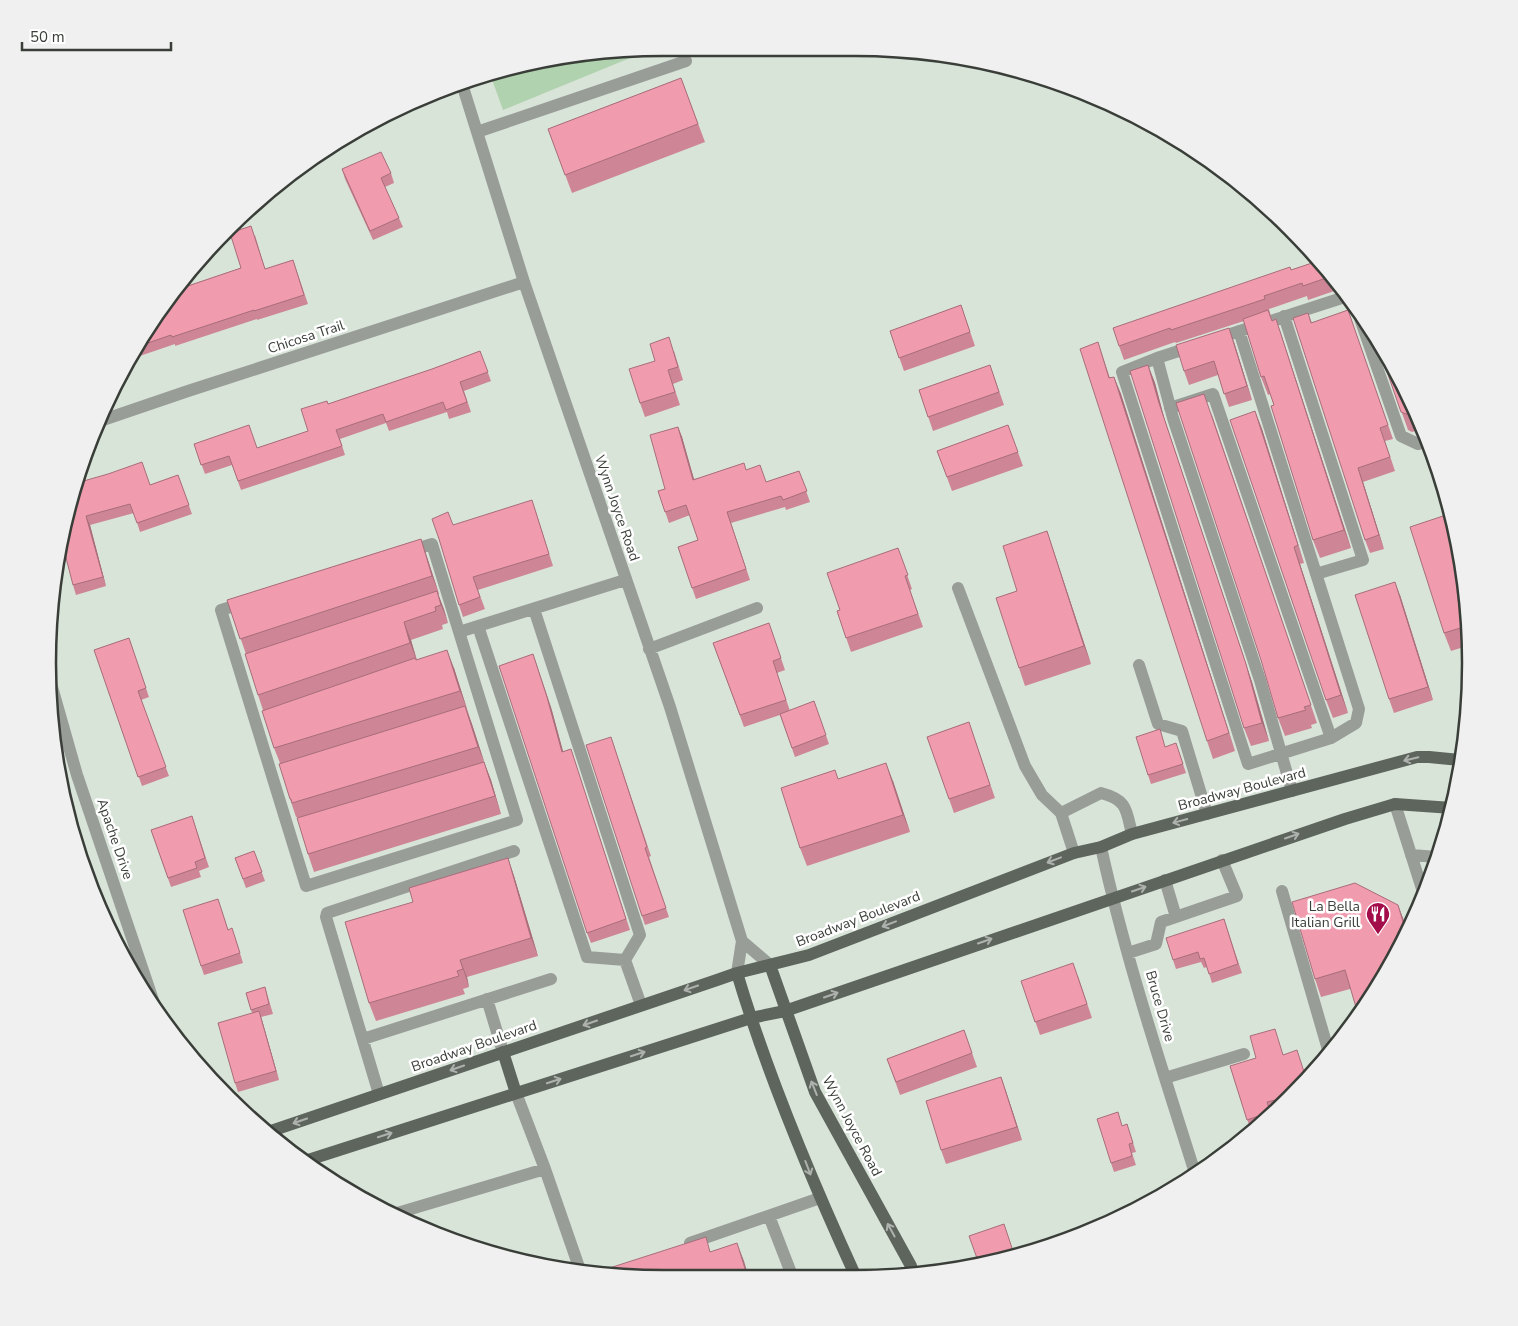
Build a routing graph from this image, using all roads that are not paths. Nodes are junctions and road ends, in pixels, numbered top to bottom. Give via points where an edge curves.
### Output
1 (686, 61) dead end
2 (464, 90) edge
3 (477, 132) junction
4 (524, 282) junction
5 (1339, 299) edge
6 (1284, 316) junction
7 (1239, 331) junction
8 (1367, 339) edge
9 (1157, 358) junction
10 (1170, 408) junction
11 (108, 418) edge
12 (1421, 443) edge
13 (1316, 574) junction
14 (625, 580) junction
15 (958, 588) dead end
16 (757, 608) dead end
17 (534, 609) junction
18 (478, 626) junction
19 (459, 632) junction
20 (649, 649) junction
21 (1140, 664) dead end
22 (59, 710) edge
23 (1331, 738) junction
24 (1281, 753) junction
25 (1454, 759) edge
26 (1292, 791) junction
27 (1395, 804) junction
28 (1444, 807) edge
29 (1061, 813) junction
30 (1207, 814) junction
31 (1132, 834) junction
32 (1101, 847) junction
33 (514, 851) dead end
34 (1074, 852) junction
35 (1411, 855) junction
36 (1430, 857) edge
37 (1222, 860) junction
38 (1164, 880) junction
39 (1421, 883) edge
40 (1282, 891) dead end
41 (1112, 898) junction
42 (1176, 917) junction
43 (742, 941) junction
44 (1128, 953) junction
45 (625, 960) junction
46 (770, 965) junction
47 (738, 973) junction
48 (146, 978) edge
49 (551, 979) dead end
50 (487, 1000) junction
51 (641, 1005) junction
52 (785, 1011) junction
53 (751, 1018) junction
54 (363, 1039) junction
55 (1325, 1045) edge
56 (503, 1052) junction
57 (1244, 1054) dead end
58 (1165, 1078) junction
59 (516, 1093) junction
60 (379, 1094) junction
61 (276, 1129) edge
62 (314, 1158) edge
63 (1193, 1166) edge
64 (545, 1169) junction
65 (820, 1198) junction
66 (404, 1211) edge
67 (769, 1216) junction
68 (674, 1248) edge
69 (578, 1264) edge
70 (911, 1267) edge
71 (790, 1270) edge
72 (853, 1270) edge

1 - 3 street
2 - 3 street, Wynn Joyce Road
3 - 4 street, Wynn Joyce Road
4 - 11 street, Chicosa Trail
4 - 14 street, Wynn Joyce Road
5 - 6 street
6 - 7 street
6 - 13 street via 1363,560
7 - 9 street
7 - 13 street via 1261,414
8 - 12 street via 1401,436
9 - 10 street
9 - 24 street via 1122,372 1248,764
10 - 23 street via 1213,394 1228,425
10 - 24 street
13 - 23 street via 1359,709 1356,723
14 - 17 street
14 - 20 street, Wynn Joyce Road
15 - 29 street via 1025,766 1042,795
16 - 20 street
17 - 18 street
17 - 45 street via 640,935
18 - 19 street
18 - 45 street via 587,957
19 - 19 street via 461,655 479,714 496,769 517,820 306,886 294,831 243,667 221,610 432,544 444,601
20 - 43 street, Wynn Joyce Road
21 - 30 street via 1158,724 1182,732
22 - 48 street, Apache Drive via 77,775
23 - 24 street
24 - 26 street
25 -> 26 main road, Broadway Boulevard via 1417,757
26 - 30 main road, Broadway Boulevard
27 - 28 main road
27 - 35 street
37 -> 27 main road
29 - 31 street via 1101,793 1114,797 1125,807
29 - 34 street
30 -> 31 main road, Broadway Boulevard
31 - 32 main road, Broadway Boulevard
32 - 34 main road, Broadway Boulevard
32 - 41 street, Bruce Drive
33 - 54 street via 327,912 326,918
34 -> 46 main road, Broadway Boulevard via 809,955
35 - 36 street
35 - 39 street
37 - 38 main road
37 - 42 street via 1237,896
41 -> 38 main road
38 - 42 street
40 - 55 street
41 - 44 street, Bruce Drive
52 -> 41 main road
42 - 44 street via 1161,922 1156,944
43 - 46 street
43 - 47 street, Wynn Joyce Road
44 - 58 street, Bruce Drive
45 - 51 street
46 - 47 main road, Broadway Boulevard
46 - 52 main road, Wynn Joyce Road
47 -> 51 main road, Broadway Boulevard
47 - 53 main road, Wynn Joyce Road
49 - 50 street
50 - 54 street
50 - 56 street
51 -> 56 main road, Broadway Boulevard
52 - 53 main road
70 -> 52 main road, Wynn Joyce Road via 815,1092
59 -> 53 main road
53 -> 65 main road, Wynn Joyce Road
54 - 60 street
56 - 59 main road
56 -> 60 main road, Broadway Boulevard
57 - 58 street
58 - 63 street, Bruce Drive
62 -> 59 main road
59 - 64 street
60 -> 61 main road, Broadway Boulevard
64 - 66 street
64 - 69 street
65 - 67 street
65 - 72 main road, Wynn Joyce Road
67 - 68 street
67 - 71 street

